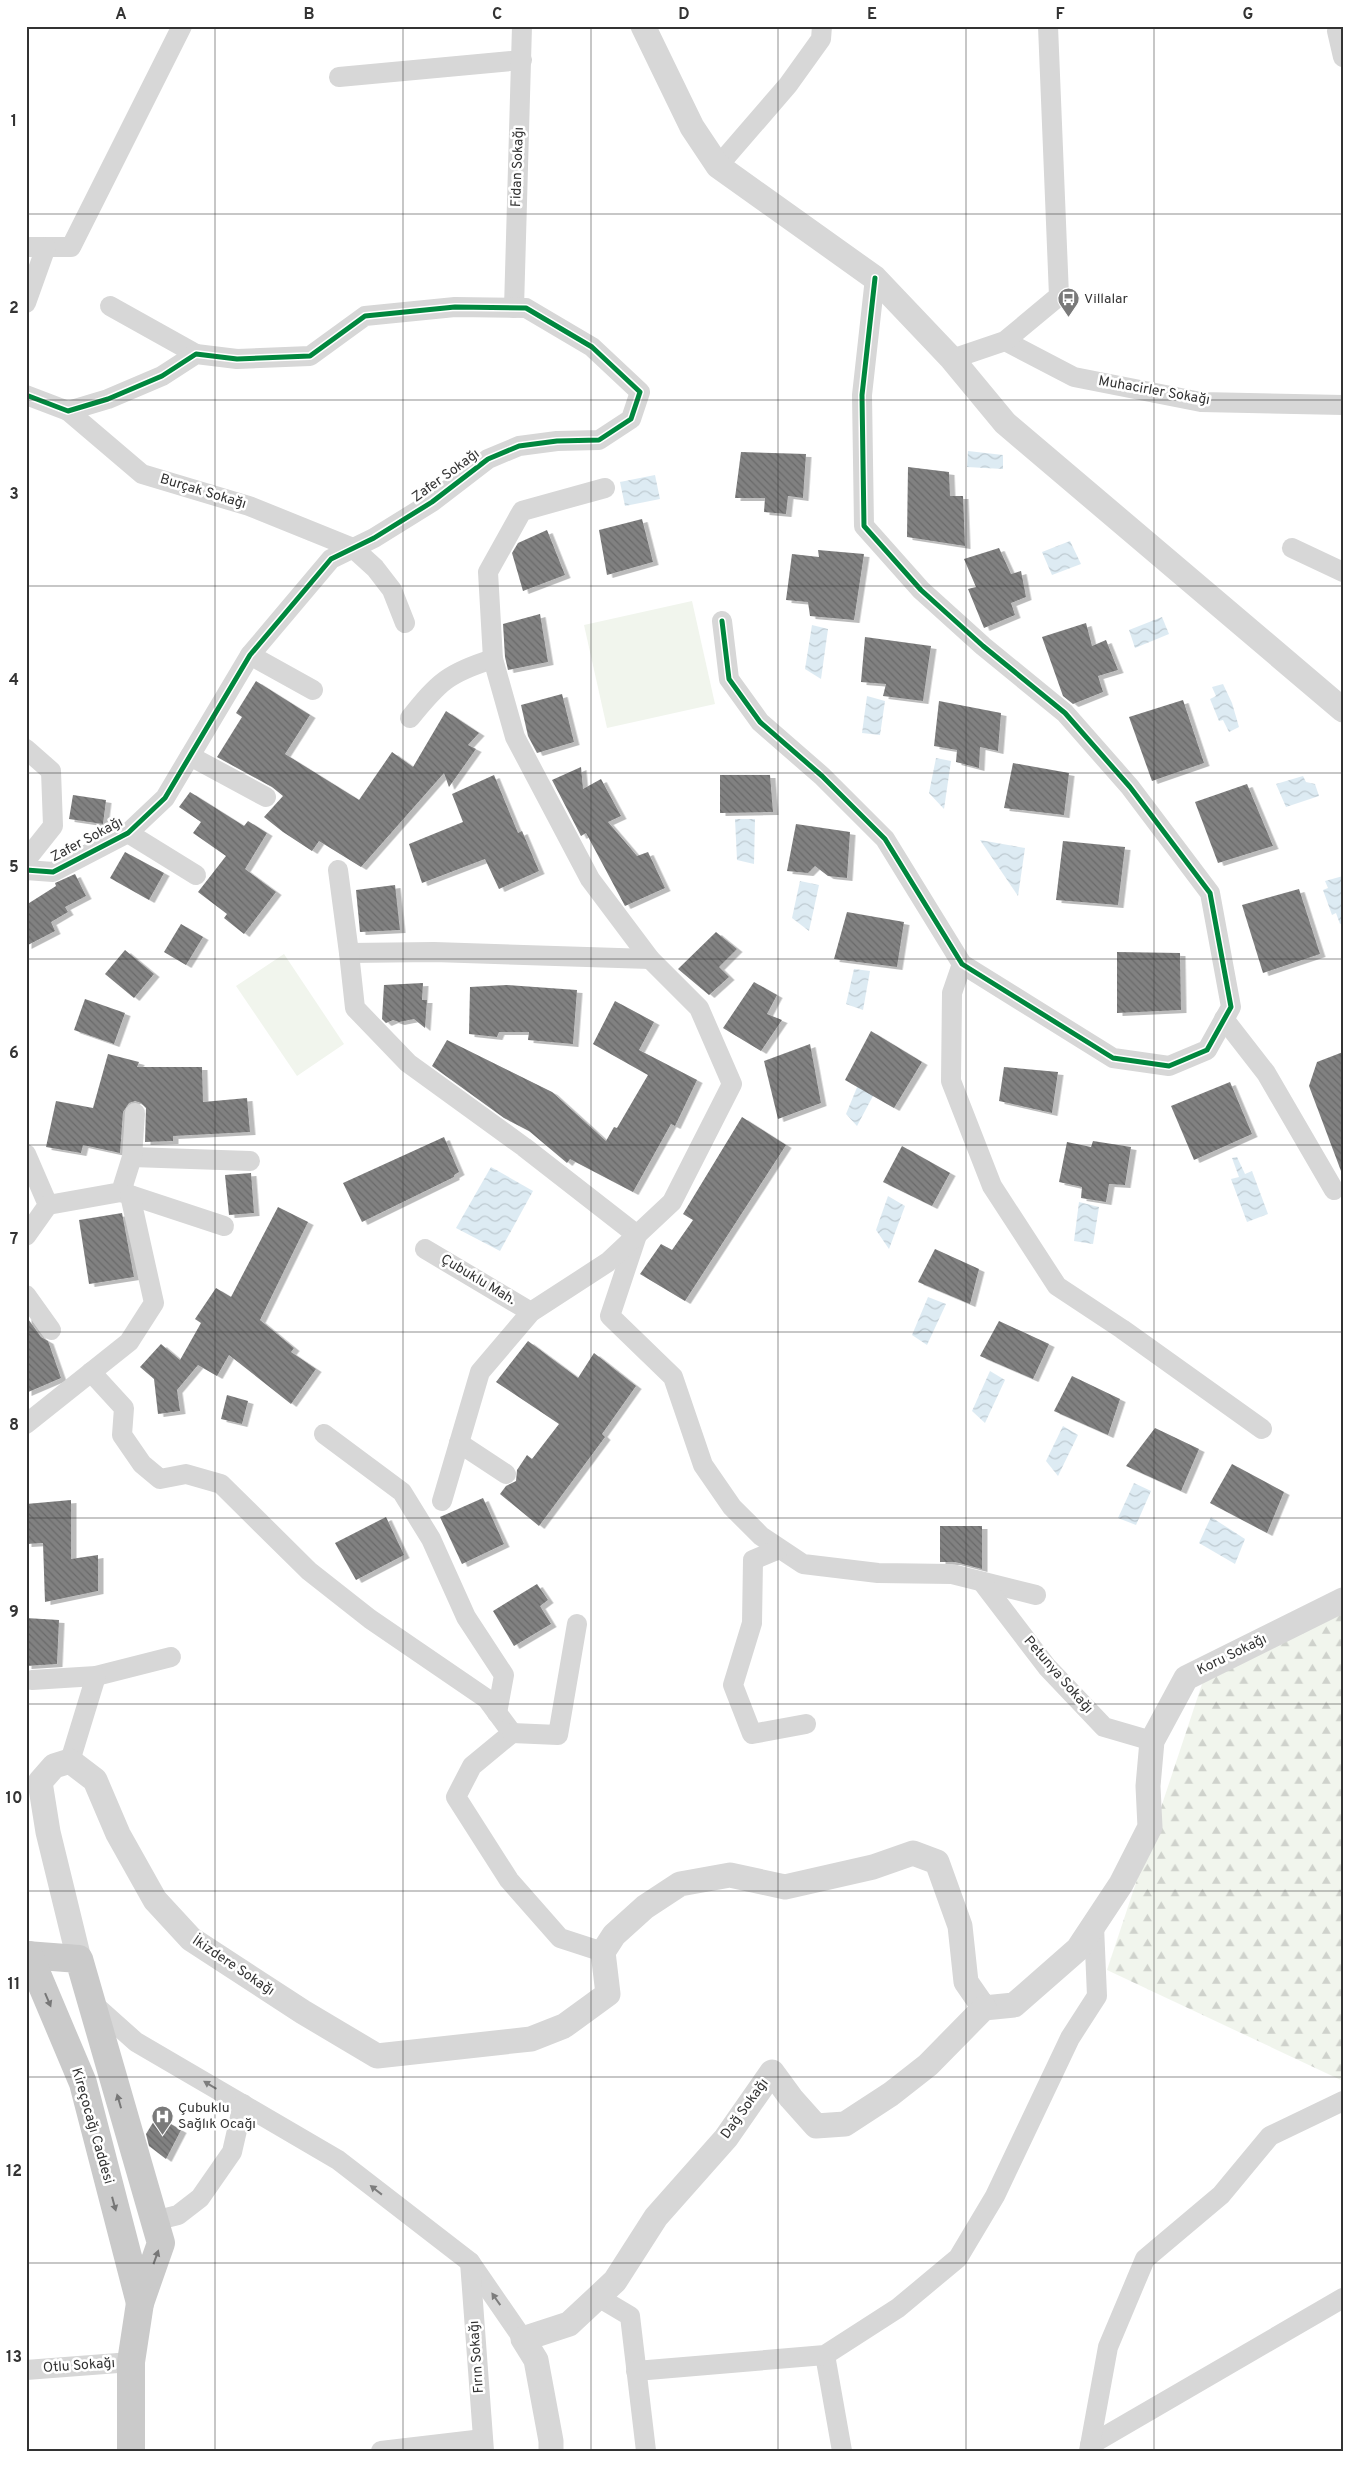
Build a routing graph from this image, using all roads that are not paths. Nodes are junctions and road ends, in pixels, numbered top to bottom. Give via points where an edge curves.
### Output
1 (182, 26) edge
2 (522, 26) edge
3 (643, 26) edge
4 (822, 26) edge
5 (1048, 26) edge
6 (1342, 26) edge
7 (1343, 57) edge
8 (522, 60) junction
9 (339, 77) dead end
10 (718, 166) junction
11 (36, 247) edge
12 (875, 278) junction
13 (26, 303) edge
14 (110, 306) dead end
15 (514, 308) junction
16 (1005, 341) junction
17 (196, 354) junction
18 (952, 359) junction
19 (26, 395) edge
20 (1343, 405) edge
21 (68, 411) junction
22 (605, 488) dead end
23 (353, 548) junction
24 (1292, 548) dead end
25 (1343, 572) edge
26 (722, 621) dead end
27 (405, 623) dead end
28 (250, 655) junction
29 (493, 659) junction
30 (313, 690) dead end
31 (1343, 710) edge
32 (410, 718) dead end
33 (26, 749) edge
34 (190, 756) junction
35 (266, 797) dead end
36 (128, 833) junction
37 (26, 860) edge
38 (26, 870) edge
39 (338, 870) dead end
40 (196, 875) dead end
41 (350, 953) junction
42 (650, 959) junction
43 (962, 964) junction
44 (1224, 1019) junction
45 (135, 1114) dead end
46 (26, 1154) edge
47 (132, 1157) junction
48 (250, 1161) dead end
49 (1334, 1190) dead end
50 (126, 1194) junction
51 (48, 1205) junction
52 (224, 1226) dead end
53 (637, 1235) junction
54 (26, 1236) edge
55 (425, 1249) dead end
56 (26, 1295) edge
57 (531, 1312) junction
58 (51, 1330) dead end
59 (91, 1372) junction
60 (26, 1424) edge
61 (1262, 1429) dead end
62 (324, 1434) dead end
63 (459, 1443) junction
64 (506, 1474) dead end
65 (442, 1501) dead end
66 (780, 1548) junction
67 (982, 1582) junction
68 (1036, 1595) dead end
69 (1343, 1600) edge
70 (577, 1624) dead end
71 (170, 1658) dead end
72 (96, 1676) junction
73 (32, 1680) dead end
74 (497, 1713) junction
75 (806, 1724) dead end
76 (512, 1733) junction
77 (1152, 1741) junction
78 (70, 1761) junction
79 (1094, 1926) junction
80 (27, 1952) edge
81 (603, 1952) junction
82 (78, 1959) junction
83 (90, 2001) junction
84 (984, 2008) junction
85 (1343, 2102) edge
86 (243, 2104) junction
87 (154, 2221) junction
88 (470, 2262) junction
89 (598, 2297) junction
90 (1343, 2298) edge
91 (140, 2303) junction
92 (523, 2338) junction
93 (825, 2355) junction
94 (132, 2362) junction
95 (26, 2370) edge
96 (636, 2371) junction
97 (483, 2445) edge
98 (1090, 2448) edge
99 (131, 2451) edge
100 (381, 2451) edge
101 (551, 2451) edge
102 (646, 2451) edge
103 (842, 2451) edge

1 - 11 street via 71,247
2 - 8 street, Fidan Sokağı
3 - 10 street via 692,127
4 - 10 street via 821,39 788,85
5 - 16 street via 1058,296
6 - 7 street via 1337,31
8 - 9 street
8 - 15 street, Fidan Sokağı
10 - 12 street
11 - 13 street
12 - 18 street
12 - 44 street via 862,395 864,526 921,590 1065,713 1130,787 1210,893 1230,1007
14 - 17 street
15 - 17 street, Zafer Sokağı via 455,307 365,316 310,356 238,360
15 - 23 street, Zafer Sokağı via 526,308 592,347 640,392 632,419 598,440 519,446 488,459 432,502
16 - 18 street
16 - 20 street, Muhacirler Sokağı via 1074,377 1201,402
17 - 21 street via 162,376 108,399
18 - 31 street via 1005,423
19 - 21 street
21 - 23 street, Burçak Sokağı via 142,474 249,506
22 - 29 street via 522,511 488,572
23 - 27 street via 375,568 392,590
23 - 28 street, Zafer Sokağı via 330,559
24 - 25 street
26 - 43 street via 729,678 760,722 822,776 885,839
28 - 30 street
28 - 34 street, Zafer Sokağı
29 - 32 street via 464,668 438,685
29 - 42 street via 515,737 590,879
33 - 37 street via 51,771 54,826
34 - 35 street
34 - 36 street, Zafer Sokağı via 164,798
36 - 38 street, Zafer Sokağı via 53,872
36 - 40 street, Zafer Sokağı
39 - 41 street
41 - 42 street via 434,952
41 - 53 street via 355,1008 408,1063
42 - 53 street via 699,1008 732,1084 672,1202
43 - 44 street via 1113,1058 1169,1066 1207,1050
43 - 61 street via 952,993 951,1081 992,1186 1057,1286
44 - 49 street via 1266,1073
45 - 47 street
46 - 51 street
47 - 48 street
47 - 50 street
50 - 51 street
50 - 52 street
50 - 59 street via 154,1303 129,1342
51 - 54 street
53 - 57 street via 608,1262
53 - 66 street via 610,1316 674,1377 703,1465 732,1507 761,1536
55 - 57 street, Çubuklu Mah.
56 - 58 street
57 - 63 street via 480,1372
59 - 60 street
59 - 74 street via 124,1408 122,1435 142,1464 160,1479 186,1474 221,1484 308,1571 370,1619 487,1699
62 - 74 street via 402,1492 431,1539 466,1617 504,1675
63 - 64 street
63 - 65 street
66 - 67 street via 803,1564 878,1573 952,1574
66 - 75 street via 753,1560 752,1623 732,1686 752,1734
67 - 68 street
67 - 77 street, Petunya Sokağı via 1047,1667 1104,1727
69 - 77 street, Koru Sokağı via 1186,1678
70 - 76 street via 558,1735
71 - 72 street
72 - 73 street
72 - 78 street
74 - 76 street
76 - 81 street via 472,1766 456,1797 509,1880 560,1938
77 - 79 street via 1148,1786 1150,1827
78 - 81 street, İkizdere Sokağı via 95,1780 118,1834 155,1900 191,1939 377,2056 531,2039 564,2026 608,1994
78 - 82 street via 54,1766 40,1782 48,1832
79 - 84 street via 1078,1949 1014,2005
79 - 93 street via 1097,1996 1070,2038 995,2196 958,2258 898,2308
80 - 82 main road
80 -> 91 main road, Kireçocağı Caddesi via 83,2083
81 - 84 street via 614,1935 645,1907 680,1884 730,1875 785,1887 873,1867 913,1853 937,1862 960,1926 966,1982
82 - 83 main road, Kireçocağı Caddesi
86 -> 83 street via 136,2042
87 -> 83 main road, Kireçocağı Caddesi
84 - 89 street, Dağ Sokağı via 928,2064 891,2094 845,2124 816,2126 772,2072 726,2138 656,2217 615,2281
85 - 98 street via 1270,2136 1220,2195 1145,2259 1108,2347
86 - 87 street via 232,2152 200,2198 178,2215
88 -> 86 street via 338,2160
91 -> 87 main road, Kireçocağı Caddesi via 161,2243
92 -> 88 street
88 - 97 street, Fırın Sokağı
89 - 92 street, Dağ Sokağı via 569,2324
89 - 96 street via 630,2316
90 - 98 street
91 - 94 main road, Kireçocağı Caddesi
92 - 101 street via 536,2360
93 - 96 street
93 - 103 street
94 - 95 street, Otlu Sokağı
94 - 99 main road, Kireçocağı Caddesi
96 - 102 street
97 - 100 street

